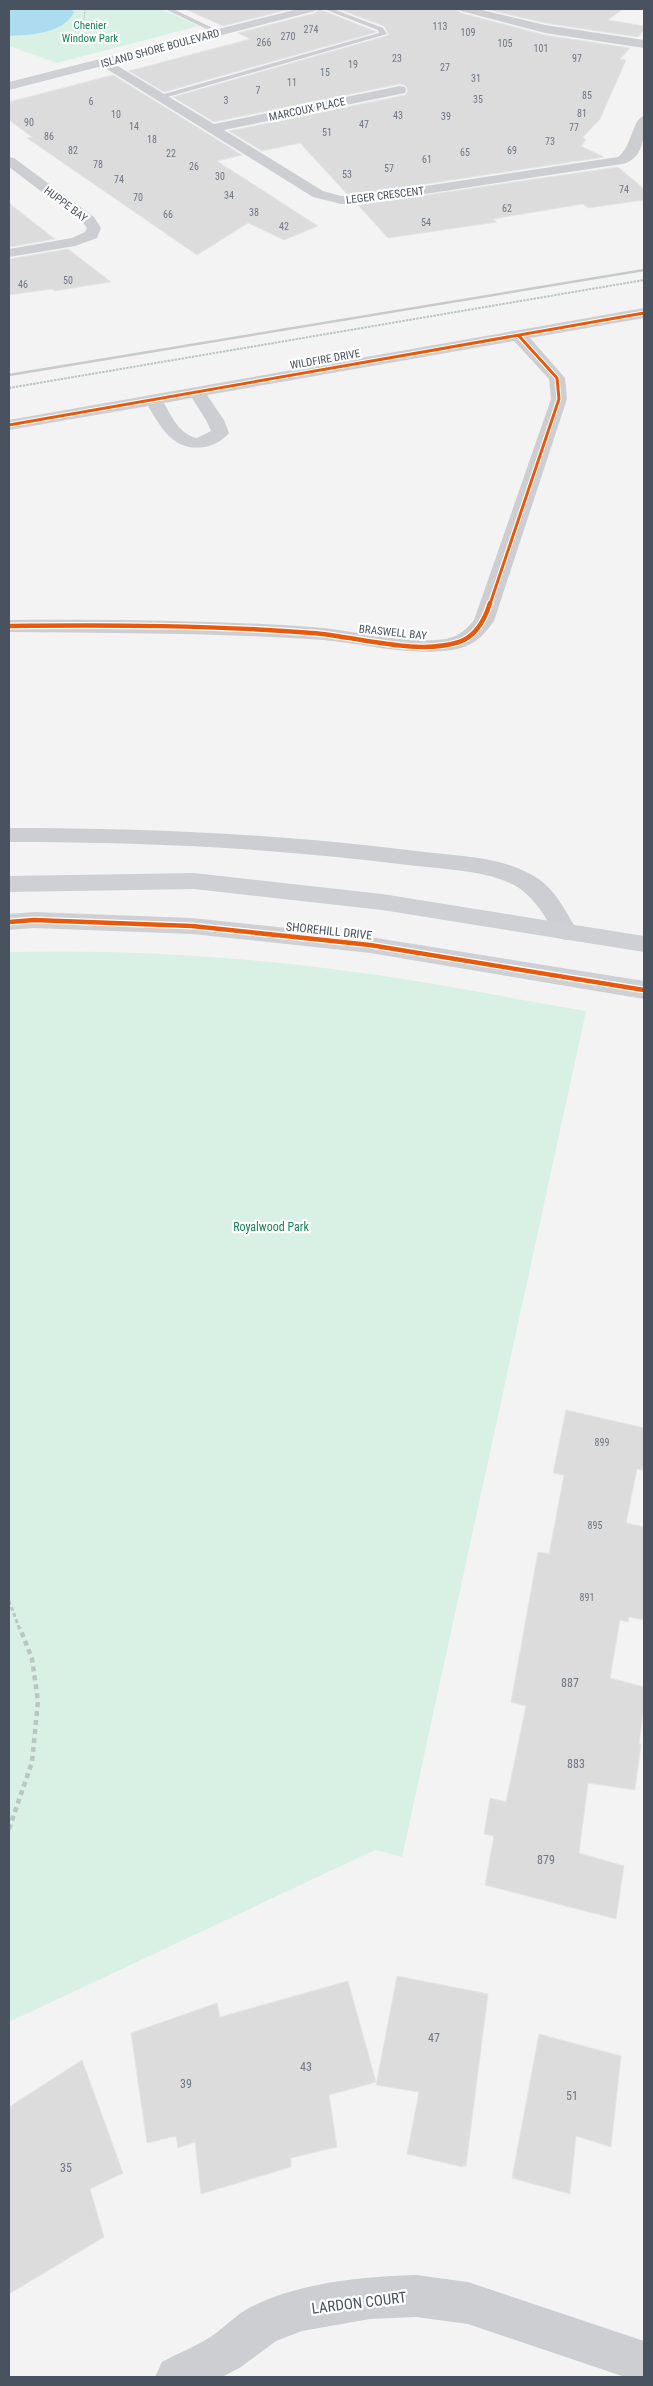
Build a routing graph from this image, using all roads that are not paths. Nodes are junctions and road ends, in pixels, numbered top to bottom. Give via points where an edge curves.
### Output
1 (168, 9) edge
2 (311, 9) edge
3 (327, 9) edge
4 (465, 9) edge
5 (217, 32) junction
6 (644, 44) edge
7 (106, 63) junction
8 (9, 86) edge
9 (400, 90) dead end
10 (160, 96) junction
11 (644, 120) edge
12 (214, 128) junction
13 (9, 161) edge
14 (9, 253) edge
15 (644, 314) edge
16 (519, 336) junction
17 (196, 392) junction
18 (153, 400) junction
19 (9, 425) edge
20 (9, 626) edge
21 (9, 835) edge
22 (9, 884) edge
23 (9, 922) edge
24 (566, 932) junction
25 (644, 944) edge
26 (644, 990) edge
27 (644, 2362) edge
28 (222, 2364) edge
29 (177, 2377) edge

1 - 5 lane
2 - 5 street, ISLAND SHORE BOULEVARD
3 - 10 lane via 381,29 382,34
4 - 6 street via 545,29
5 - 7 street, ISLAND SHORE BOULEVARD
7 - 8 street, ISLAND SHORE BOULEVARD
7 - 10 street, LEGER CRESCENT
9 - 12 street, MARCOUX PLACE
10 - 12 street, LEGER CRESCENT
11 - 12 street, LEGER CRESCENT via 632,153 622,160 356,200 318,194
13 - 14 street, HUPPE BAY via 88,220 94,228 92,235 75,242
15 - 16 street, WILDFIRE DRIVE
16 - 17 street, WILDFIRE DRIVE
16 - 20 street, BRASWELL BAY via 557,378 559,399 484,621 472,637 453,644 430,646 318,633 212,627
17 - 18 street, WILDFIRE DRIVE
17 - 18 street via 220,433 204,441 193,443 175,435
18 - 19 street, WILDFIRE DRIVE
21 - 24 street via 153,836 300,845 492,870 526,881 550,904
22 - 24 street via 194,881 382,902
23 - 26 street, SHOREHILL DRIVE via 34,920 192,926 370,945
24 - 25 street
27 - 28 street, LARDON COURT via 468,2303 416,2296 370,2298 302,2310 263,2324
28 - 29 street, LARDON COURT

